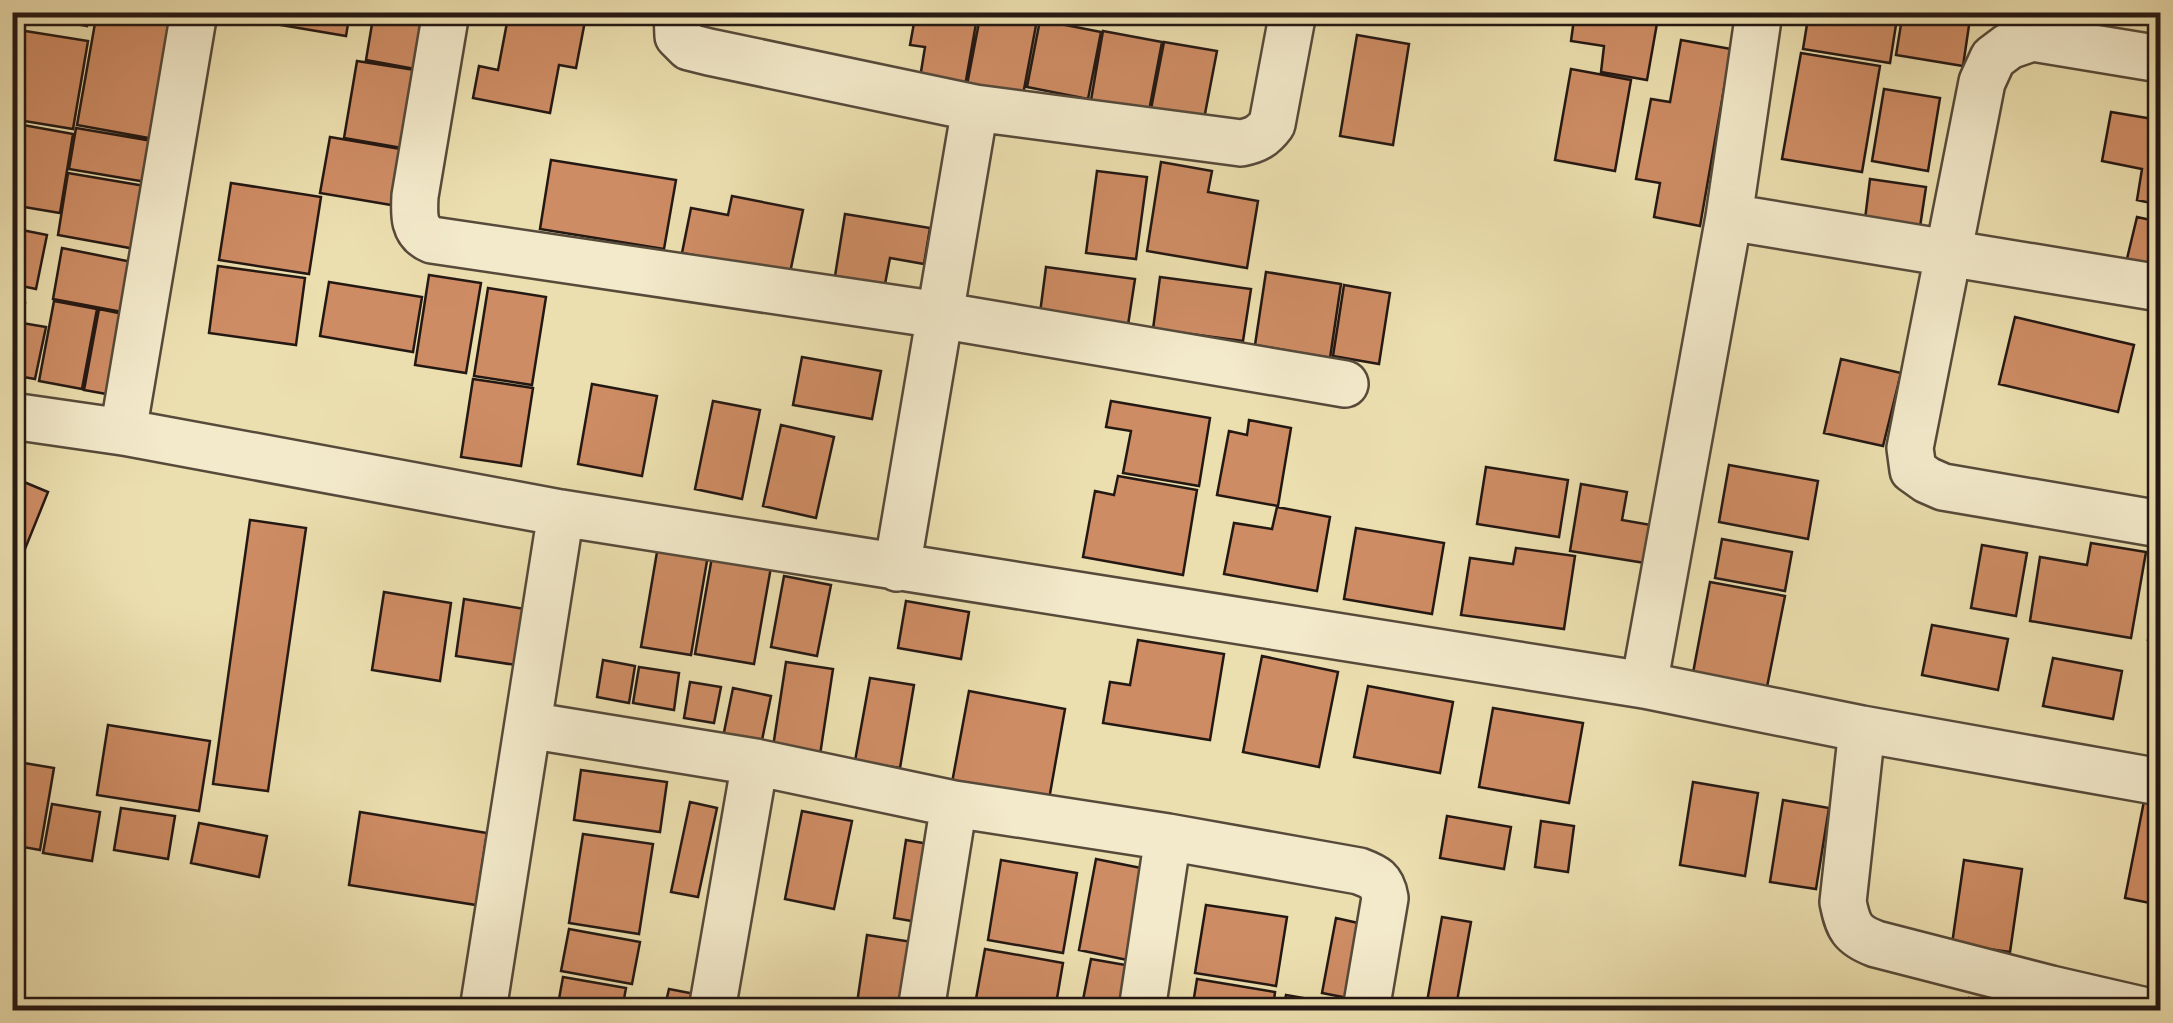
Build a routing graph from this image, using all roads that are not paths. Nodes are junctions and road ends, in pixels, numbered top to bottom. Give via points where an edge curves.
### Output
1 (194, 12) edge
2 (446, 12) edge
3 (678, 12) edge
4 (1293, 12) edge
5 (1759, 12) edge
6 (2160, 60) edge
7 (975, 108) junction
8 (1728, 217) junction
9 (1948, 252) junction
10 (2160, 288) edge
11 (939, 315) junction
12 (1345, 384) dead end
13 (12, 416) edge
14 (123, 432) junction
15 (561, 513) junction
16 (2160, 524) edge
17 (897, 568) junction
18 (1644, 685) junction
19 (528, 725) junction
20 (1862, 729) junction
21 (755, 762) junction
22 (2160, 782) edge
23 (954, 804) junction
24 (1168, 837) junction
25 (2049, 1000) edge
26 (483, 1010) edge
27 (712, 1010) edge
28 (921, 1010) edge
29 (1142, 1010) edge
30 (1366, 1010) edge
31 (2142, 1010) edge

1 - 14 street
2 - 11 street via 415,196 414,216 424,236
3 - 7 street via 678,36 688,47
4 - 7 street via 1272,124 1254,140
5 - 8 street
6 - 9 street via 2032,38 1993,58 1982,82
7 - 11 street
8 - 9 street
8 - 18 street
9 - 10 street
9 - 16 street via 1910,448 1914,470 1944,487
11 - 12 street
11 - 17 street
13 - 14 street
14 - 15 street
15 - 17 street
15 - 19 street
17 - 18 street
18 - 20 street
19 - 21 street
19 - 26 street
20 - 22 street
20 - 25 street via 1843,902 1854,933
21 - 23 street
21 - 27 street
23 - 24 street
23 - 28 street
24 - 29 street
24 - 30 street via 1373,876 1383,886 1384,913
25 - 31 street

